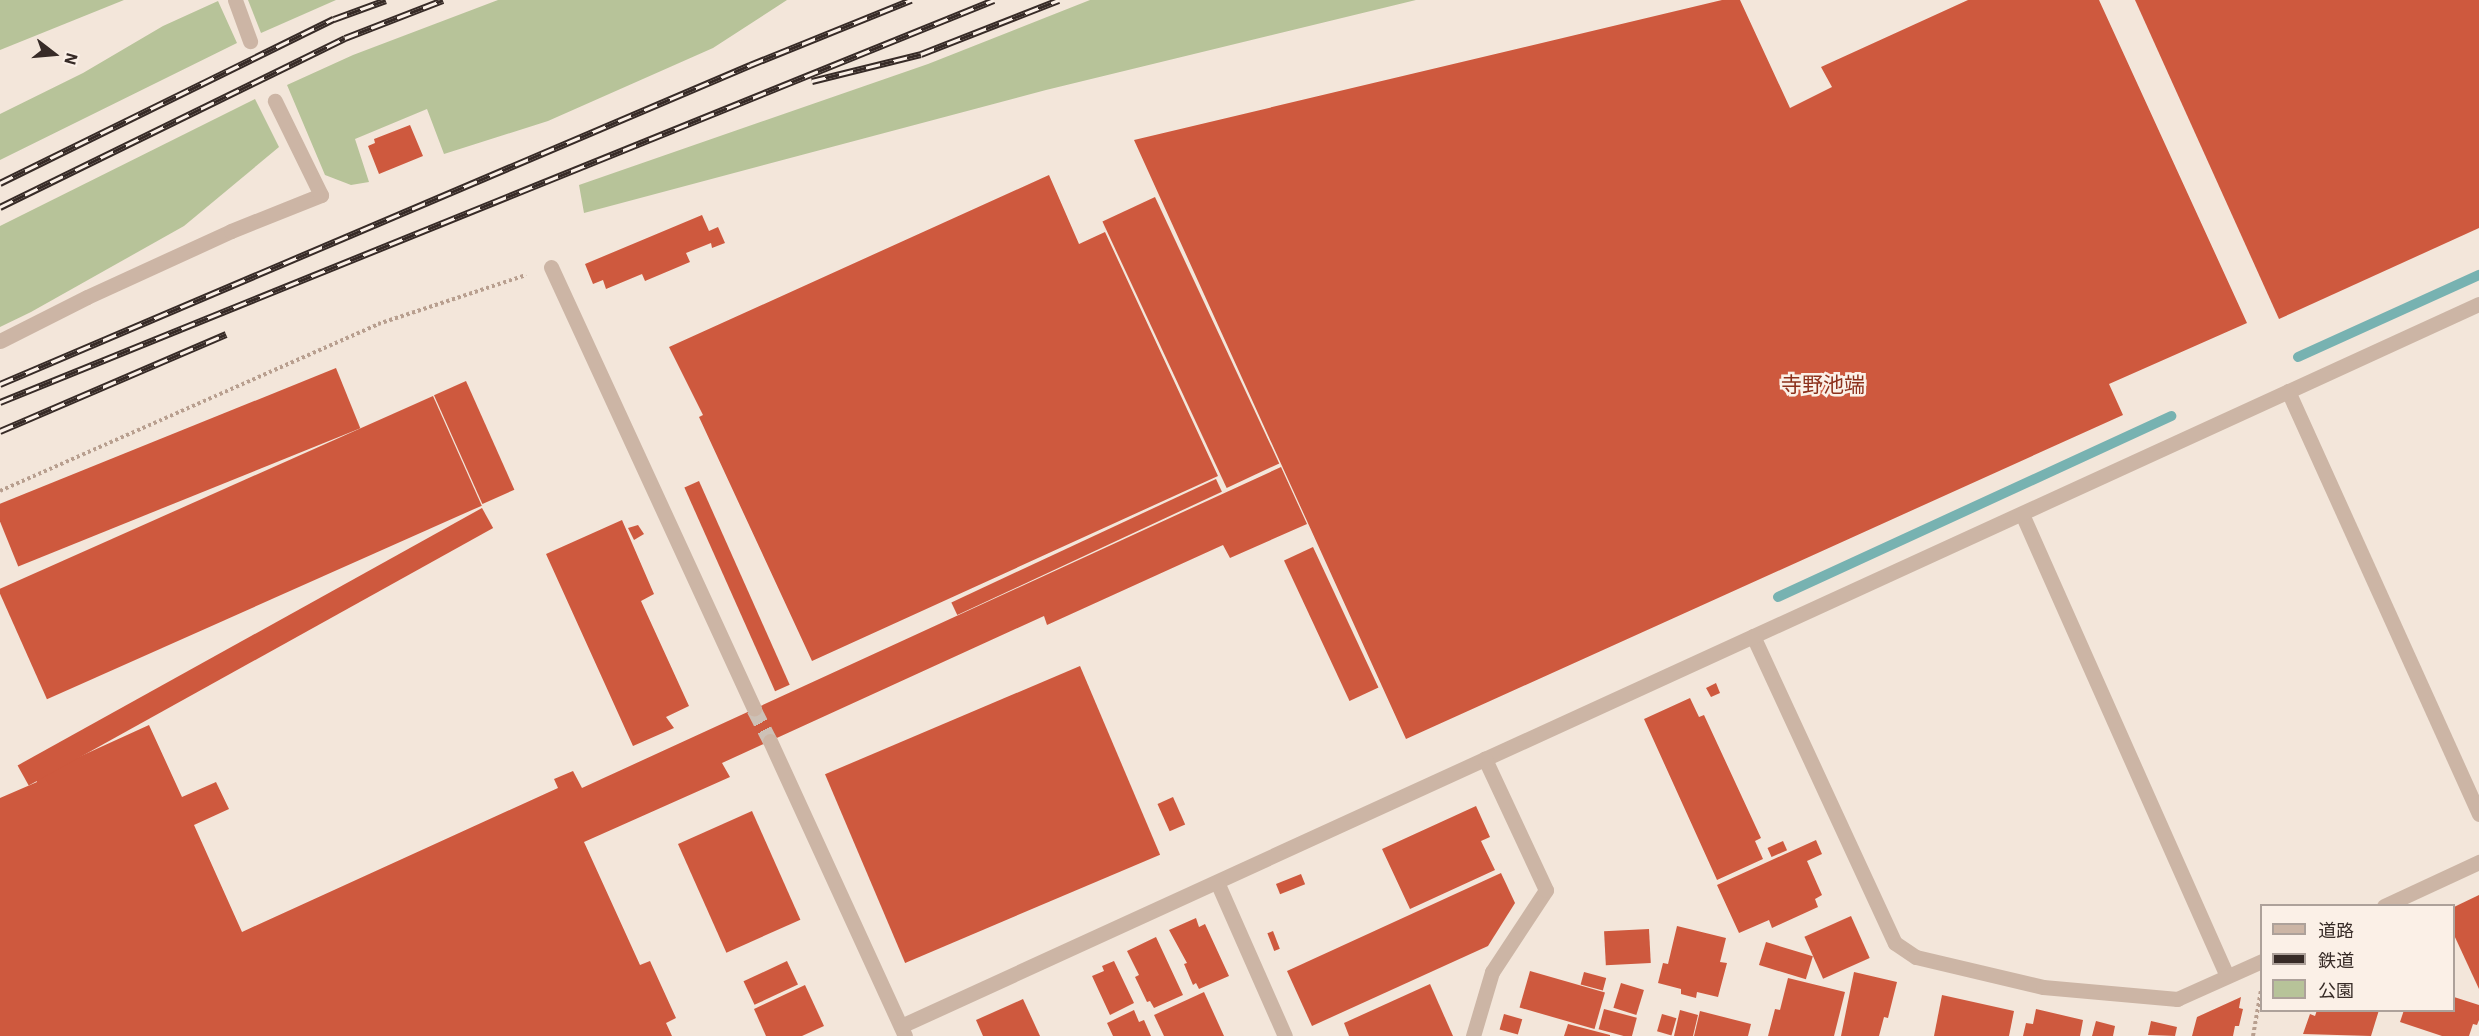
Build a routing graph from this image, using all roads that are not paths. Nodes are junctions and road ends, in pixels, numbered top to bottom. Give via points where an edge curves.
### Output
1 (235, 0) edge
2 (250, 41) dead end
3 (275, 100) dead end
4 (551, 267) road end
5 (2479, 304) edge
6 (0, 341) edge
7 (2288, 391) junction
8 (2022, 514) junction
9 (1754, 636) junction
10 (754, 709) tunnel mouth
11 (770, 741) tunnel mouth
12 (1485, 759) junction
13 (2479, 814) edge
14 (2479, 862) edge
15 (1217, 882) junction
16 (2388, 904) edge
17 (2260, 962) edge
18 (2227, 976) junction
19 (903, 1031) edge
20 (1285, 1036) edge
21 (1473, 1036) edge

1 - 2 street
3 - 6 street via 321,195 138,273
4 - 10 street
5 - 7 street
7 - 8 street
7 - 13 street
8 - 9 street
8 - 18 street
9 - 12 street
9 - 18 street via 1895,943 1916,957 2043,987 2177,999
11 - 19 street
12 - 15 street
12 - 21 street via 1546,890 1492,972
14 - 16 street
15 - 19 street
15 - 20 street
17 - 18 street

